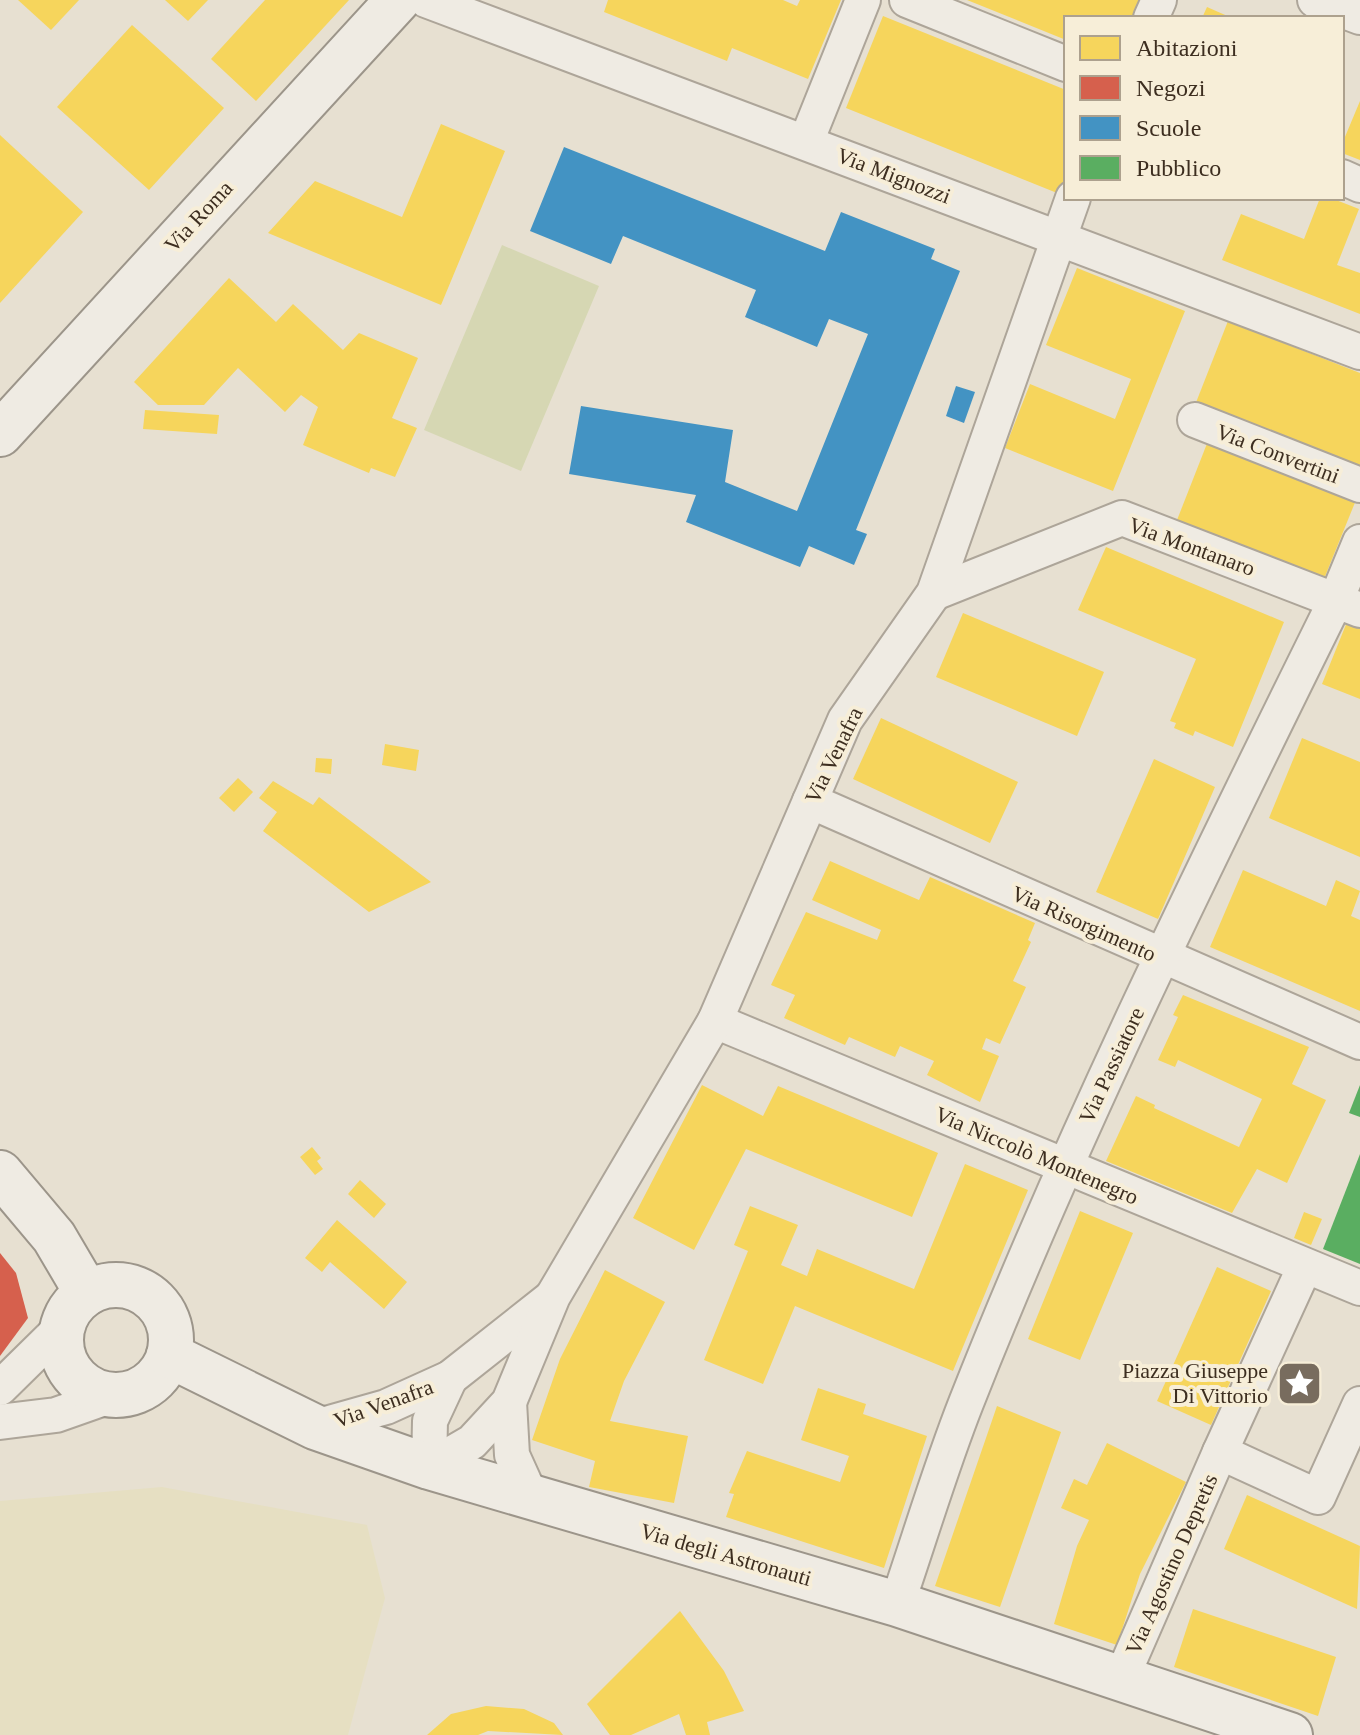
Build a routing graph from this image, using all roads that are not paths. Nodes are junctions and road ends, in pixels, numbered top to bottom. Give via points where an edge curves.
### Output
1 (398, 0) edge
2 (426, 0) edge
3 (863, 0) edge
4 (907, 0) edge
5 (1315, 0) edge
6 (1360, 17) edge
7 (1064, 63) edge
8 (806, 142) junction
9 (1072, 200) edge
10 (1057, 236) junction
11 (1360, 352) edge
12 (1195, 420) dead end
13 (0, 434) edge
14 (1360, 485) edge
15 (1360, 542) edge
16 (934, 593) junction
17 (1348, 605) edge
18 (810, 801) junction
19 (1160, 957) junction
20 (715, 1021) junction
21 (1360, 1042) edge
22 (1065, 1166) junction
23 (0, 1173) edge
24 (1305, 1266) junction
25 (1360, 1288) edge
26 (87, 1293) junction
27 (553, 1296) junction
28 (62, 1327) junction
29 (169, 1355) junction
30 (450, 1378) junction
31 (0, 1388) edge
32 (110, 1396) junction
33 (509, 1402) junction
34 (1360, 1404) edge
35 (0, 1422) edge
36 (315, 1427) junction
37 (1220, 1452) junction
38 (429, 1467) junction
39 (531, 1497) junction
40 (897, 1604) junction
41 (1122, 1677) junction
42 (1290, 1735) edge

1 - 13 street, Via Roma
2 - 8 street, Via Mignozzi
3 - 8 street
4 - 7 street
5 - 6 street
8 - 10 street, Via Mignozzi
9 - 10 street, Via Venafra
10 - 11 street, Via Mignozzi
10 - 16 street, Via Venafra
12 - 14 street, Via Convertini
15 - 17 street, Via Passiatore
16 - 17 street, Via Montanaro via 1122,518
16 - 18 street, Via Venafra via 845,720
17 - 19 street, Via Passiatore
18 - 19 street, Via Risorgimento
18 - 20 street, Via Venafra
19 - 21 street, Via Risorgimento
19 - 22 street, Via Passiatore
20 - 22 street, Via Niccolò Montenegro
20 - 27 street, Via Venafra
22 - 24 street, Via Niccolò Montenegro
22 - 40 street, Via Passiatore via 965,1406
23 - 26 street via 54,1237
24 - 25 street, Via Niccolò Montenegro
24 - 37 street
26 - 28 street
26 - 29 street via 114,1286 141,1291 166,1318
27 - 30 street, Via Venafra
27 - 33 street, Via Venafra
28 - 31 street
28 - 32 street via 66,1364 77,1380
29 - 32 street via 163,1369 140,1390
29 - 36 street, Via degli Astronauti
30 - 36 street, Via Venafra via 386,1407
30 - 38 street, Via Venafra via 430,1421
32 - 35 street via 56,1415
33 - 38 street, Via Venafra via 472,1442
33 - 39 street, Via Venafra via 512,1455
34 - 37 street via 1318,1497
36 - 38 street, Via degli Astronauti
37 - 41 street, Via Agostino Depretis
38 - 39 street, Via degli Astronauti
39 - 40 street, Via degli Astronauti
40 - 41 street, Via degli Astronauti
41 - 42 street, Via degli Astronauti

